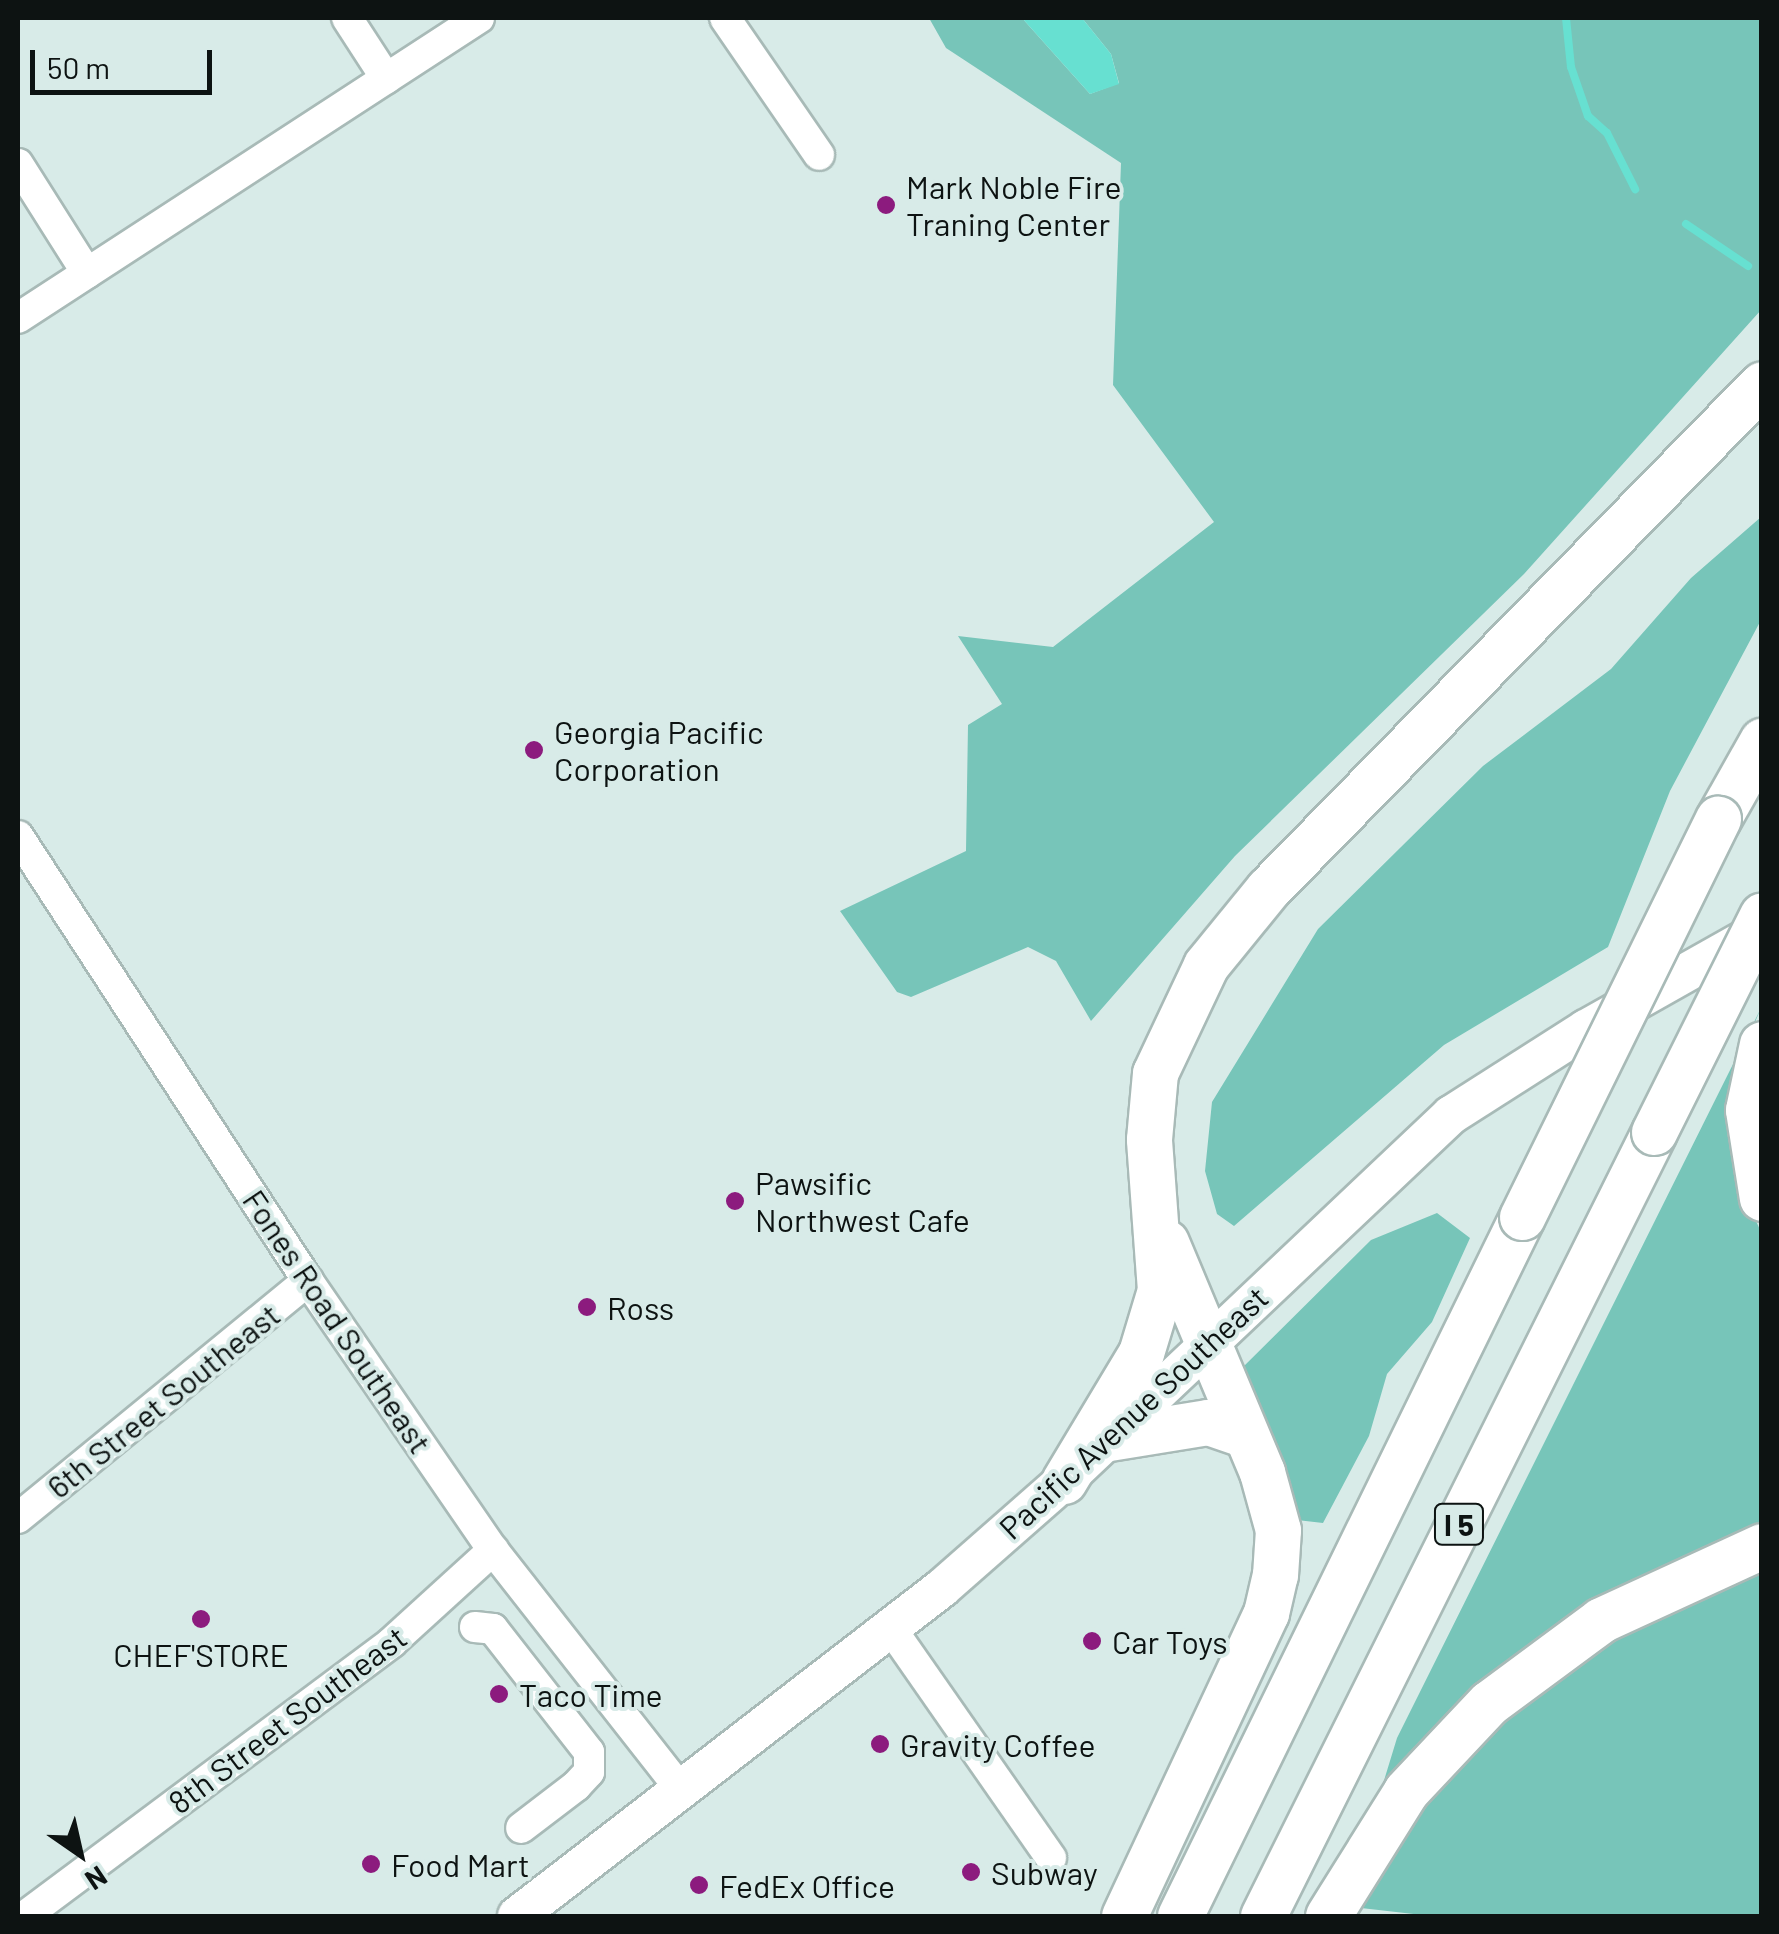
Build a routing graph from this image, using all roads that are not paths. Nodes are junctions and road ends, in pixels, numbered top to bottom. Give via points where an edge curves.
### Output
1 (347, 18) edge
2 (479, 18) edge
3 (725, 18) edge
4 (386, 78) junction
5 (819, 155) dead end
6 (18, 164) edge
7 (87, 274) junction
8 (18, 318) edge
9 (1762, 384) edge
10 (1762, 741) edge
11 (18, 836) edge
12 (1762, 915) edge
13 (1750, 939) edge
14 (1757, 1062) edge
15 (1762, 1198) edge
16 (1156, 1212) junction
17 (308, 1281) junction
18 (1210, 1342) junction
19 (1246, 1435) junction
20 (1109, 1438) junction
21 (1064, 1481) junction
22 (18, 1518) edge
23 (1762, 1546) edge
24 (493, 1550) junction
25 (475, 1627) dead end
26 (892, 1630) junction
27 (680, 1790) junction
28 (521, 1828) dead end
29 (1051, 1858) dead end
30 (25, 1916) edge
31 (517, 1916) edge
32 (1124, 1916) edge
33 (1180, 1916) edge
34 (1264, 1916) edge
35 (1328, 1916) edge

1 - 4 street
2 - 4 street
3 - 5 street
4 - 7 street
6 - 7 street
7 - 8 street
9 - 16 highway via 1268,889 1206,965 1155,1074 1149,1139
10 - 33 highway, I 5, bridge
11 - 17 street, Fones Road Southeast
12 - 34 highway, I 5, bridge
13 - 18 main road, Pacific Avenue Southeast via 1451,1115
14 - 15 highway via 1749,1142
16 - 18 highway
16 - 21 highway via 1160,1290 1141,1353
17 - 22 street, 6th Street Southeast
17 - 24 street, Fones Road Southeast
18 - 19 highway
18 - 20 main road, Pacific Avenue Southeast
19 - 20 highway via 1208,1422
19 - 32 highway via 1278,1530 1266,1613
20 - 21 main road, Pacific Avenue Southeast
21 - 26 main road, Pacific Avenue Southeast
23 - 35 highway via 1601,1620 1489,1703 1406,1790
24 - 27 street, Fones Road Southeast
24 - 30 street, 8th Street Southeast via 392,1642
25 - 28 street via 494,1631 589,1752 589,1772
26 - 27 main road, Pacific Avenue Southeast
26 - 29 street
27 - 31 main road, Pacific Avenue Southeast

